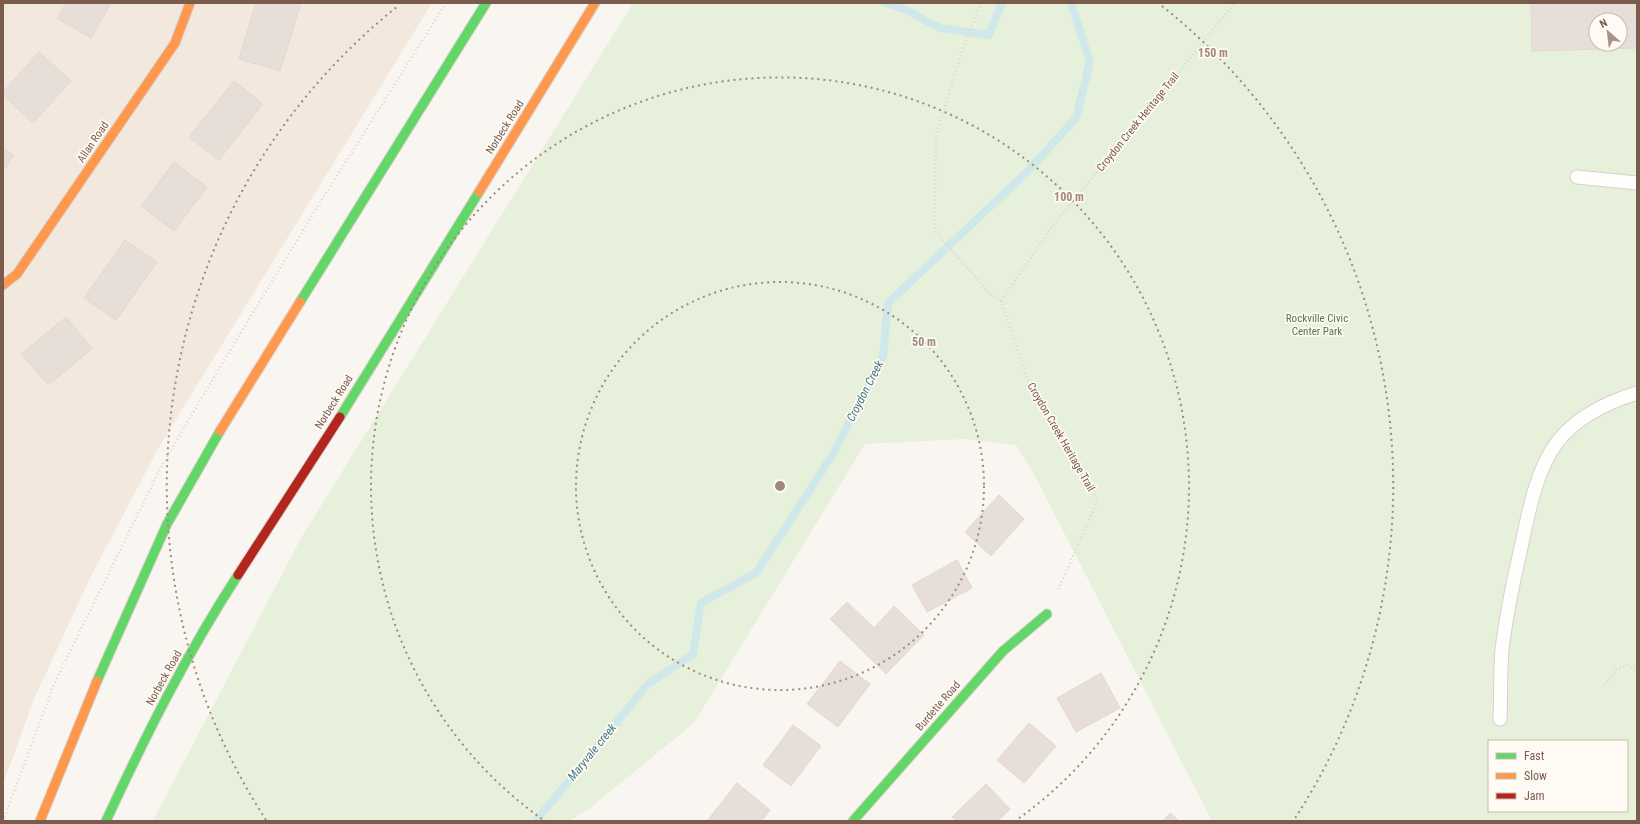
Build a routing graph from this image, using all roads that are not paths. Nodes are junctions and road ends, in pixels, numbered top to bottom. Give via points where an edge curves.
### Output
1 (486, 3) edge
2 (595, 3) edge
3 (189, 4) edge
4 (1577, 177) dead end
5 (1637, 183) edge
6 (3, 285) edge
7 (1637, 393) edge
8 (1047, 614) road end
9 (1500, 720) dead end
10 (40, 821) edge
11 (106, 821) edge
12 (853, 821) edge

1 - 10 main road via 213,442 166,524 92,692
2 - 11 main road, Norbeck Road via 352,399 232,584 179,674 138,751
3 - 6 main road, Allan Road via 175,43 17,274
4 - 5 lane
7 - 9 lane via 1590,413 1550,451 1533,492 1510,601 1502,651
8 - 12 main road, Burdette Road via 1003,651

